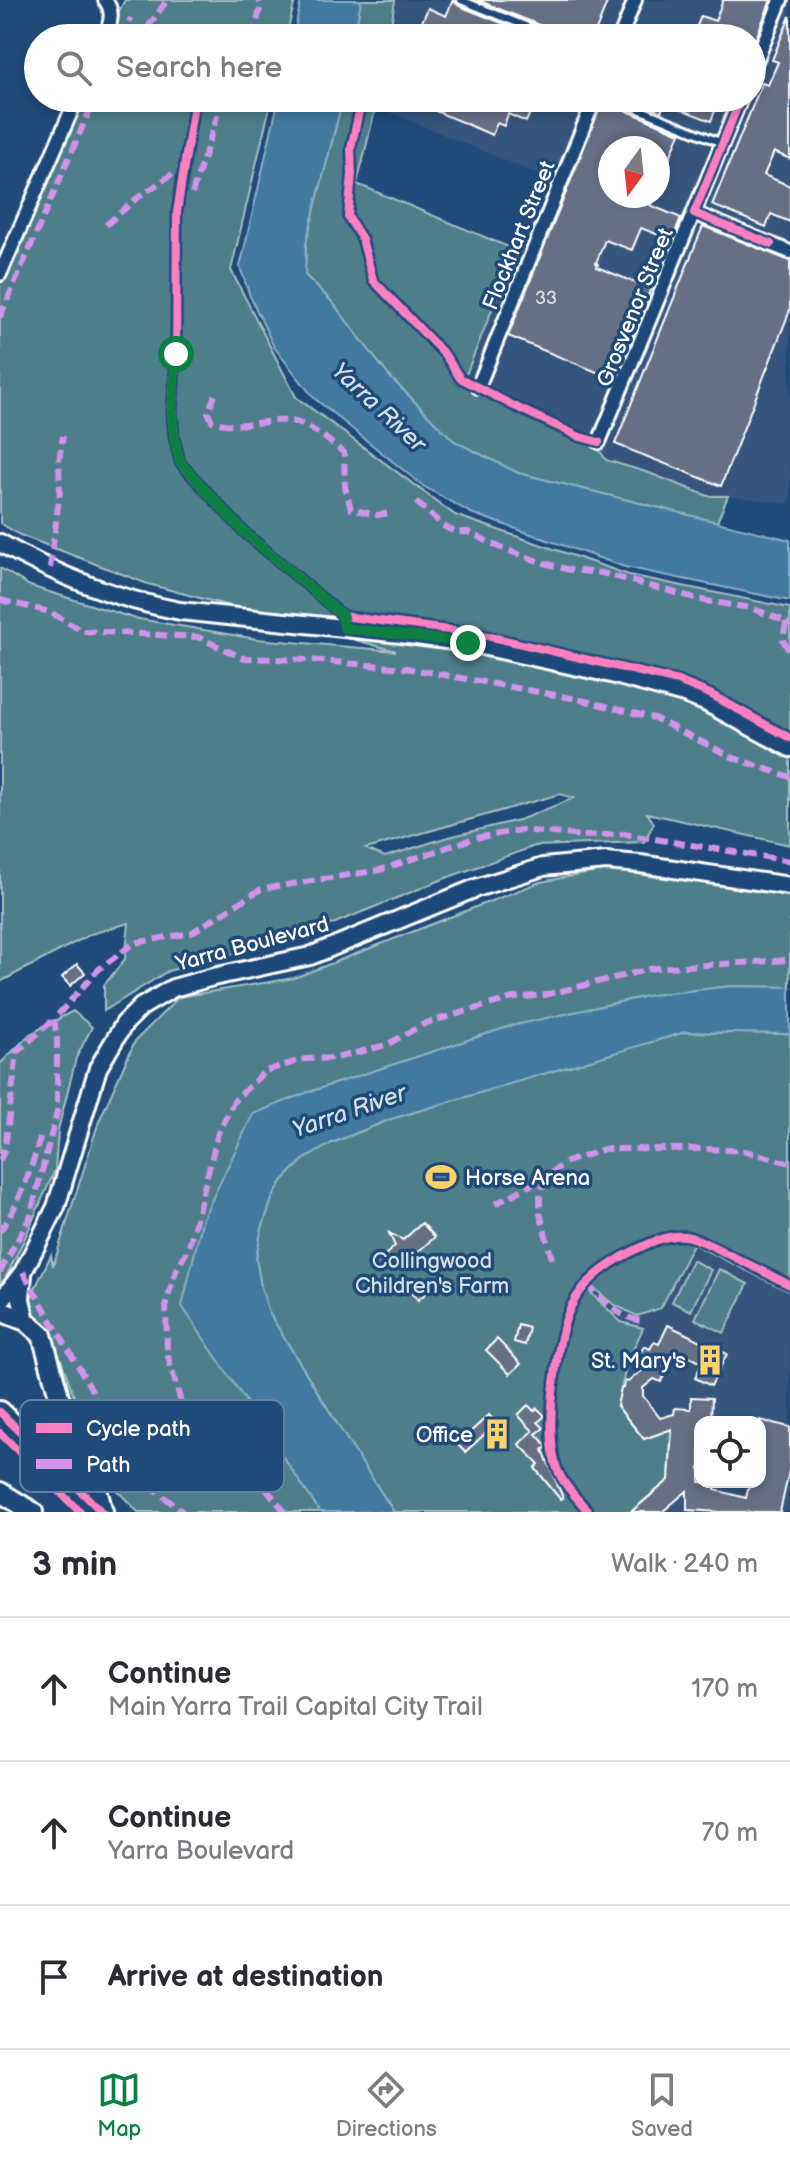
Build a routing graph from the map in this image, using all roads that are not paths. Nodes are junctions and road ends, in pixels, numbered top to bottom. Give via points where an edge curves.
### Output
1 (461, 0) edge
2 (635, 0) edge
3 (781, 0) edge
4 (107, 2) edge
5 (110, 24) edge
6 (520, 24) edge
7 (626, 24) edge
8 (766, 37) edge
9 (71, 112) edge
10 (589, 112) edge
11 (646, 112) edge
12 (735, 112) edge
13 (722, 143) junction
14 (694, 213) junction
15 (790, 252) edge
16 (0, 274) edge
17 (478, 387) dead end
18 (599, 442) dead end
19 (0, 543) edge
20 (790, 748) edge
21 (790, 886) edge
22 (23, 1272) junction
23 (0, 1302) edge
24 (0, 1311) edge
25 (26, 1321) junction
26 (61, 1400) edge
27 (0, 1412) edge
28 (20, 1431) edge
29 (0, 1492) edge
30 (82, 1492) edge
31 (98, 1492) edge
32 (33, 1512) edge
33 (103, 1512) edge

1 - 6 lane
2 - 7 street
3 - 8 street
4 - 5 street
9 - 16 street
10 - 17 street, Flockhart Street
11 - 13 lane
12 - 13 street, Grosvenor Street
13 - 14 street, Grosvenor Street
14 - 15 street
14 - 18 street, Grosvenor Street
19 - 20 street via 87,585 153,606 468,643 660,687 705,702
21 - 22 street, Yarra Boulevard via 606,861 543,867 476,888 310,956 173,988 124,1024 98,1068 56,1207
22 - 23 street, Yarra Boulevard
22 - 25 street
24 - 25 main road
25 - 26 main road via 45,1341
27 - 28 main road
29 - 32 main road
30 - 33 main road
31 - 33 main road

